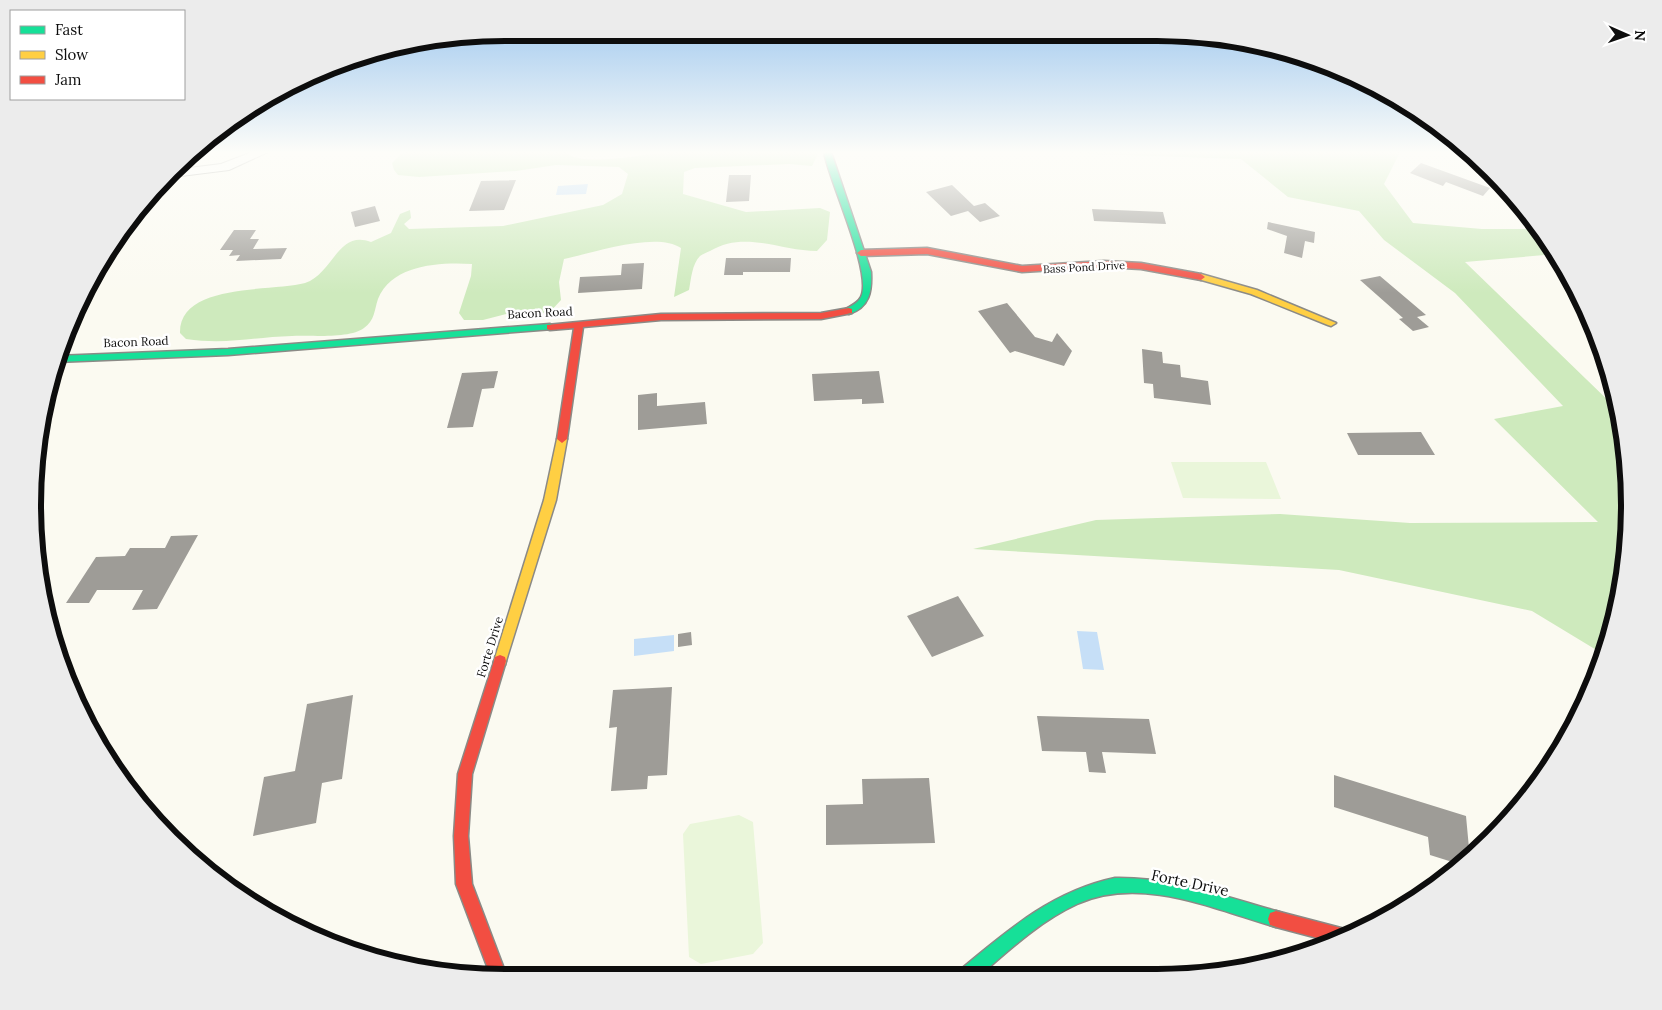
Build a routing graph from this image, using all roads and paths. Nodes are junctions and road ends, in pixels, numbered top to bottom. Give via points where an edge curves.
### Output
1 (842, 199) edge
2 (861, 253) junction
3 (1330, 323) dead end
4 (579, 325) junction
5 (65, 360) edge
6 (1332, 934) edge
7 (496, 969) edge
8 (975, 969) edge

1 - 2 street, Bacon Road
2 - 3 street, Bass Pond Drive via 938,252 1021,269 1056,270 1115,264 1150,267 1275,299
2 - 4 street, Bacon Road via 867,272 868,292 862,304 847,312 821,316 662,317
4 - 5 street, Bacon Road via 228,352
4 - 7 street, Forte Drive via 550,500 465,774 461,836 464,884
6 - 8 street, Forte Drive via 1173,892 1129,886 1100,889 1071,900 1019,934

